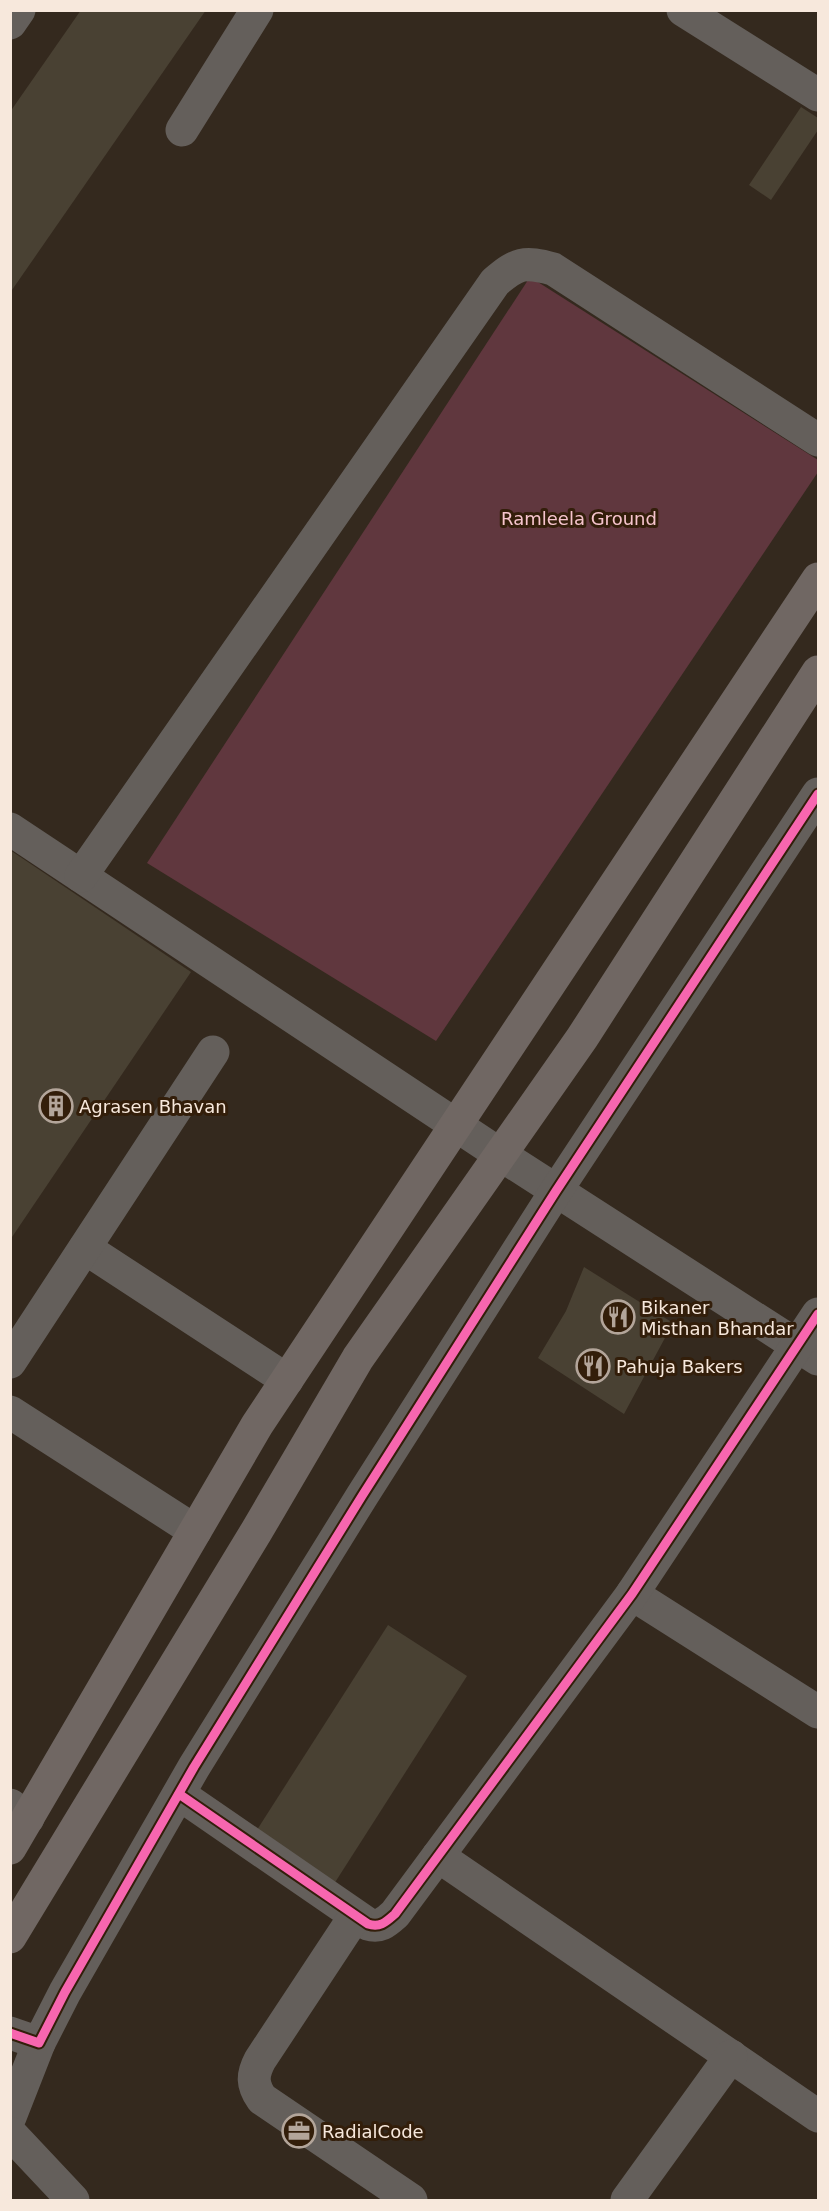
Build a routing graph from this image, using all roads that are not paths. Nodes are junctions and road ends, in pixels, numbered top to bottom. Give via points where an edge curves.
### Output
1 (19, 10) edge
2 (257, 10) edge
3 (683, 10) edge
4 (10, 24) edge
5 (819, 95) edge
6 (182, 130) dead end
7 (819, 440) edge
8 (819, 579) edge
9 (819, 672) edge
10 (815, 806) edge
11 (10, 829) edge
12 (81, 876) junction
13 (213, 1052) dead end
14 (456, 1125) junction
15 (501, 1155) junction
16 (556, 1191) junction
17 (85, 1248) junction
18 (819, 1314) edge
19 (808, 1353) edge
20 (10, 1362) edge
21 (287, 1380) junction
22 (14, 1422) edge
23 (195, 1531) junction
24 (632, 1594) junction
25 (819, 1712) edge
26 (179, 1794) junction
27 (19, 1811) edge
28 (10, 1848) edge
29 (438, 1856) junction
30 (356, 1916) junction
31 (10, 1937) edge
32 (25, 2038) edge
33 (731, 2056) junction
34 (819, 2116) edge
35 (10, 2117) edge
36 (10, 2133) edge
37 (73, 2200) edge
38 (411, 2200) edge
39 (627, 2200) edge

1 - 4 street
2 - 6 street
3 - 5 street
7 - 12 street via 553,269 533,263 511,268 495,282
8 - 14 main road
9 - 15 main road via 582,1038
10 - 16 street
11 - 12 street
12 - 14 street
13 - 17 street
14 - 15 street
14 - 21 main road
15 - 16 street
15 - 31 main road via 358,1358
16 - 19 street
16 - 26 street
17 - 20 street
17 - 21 street
18 - 19 street
19 - 24 street
21 - 23 main road
22 - 23 street
23 - 27 main road
24 - 25 street
24 - 29 street
26 - 30 street
26 - 32 street via 65,1992
27 - 28 main road
29 - 30 street via 386,1923 376,1927
29 - 33 street
30 - 38 street via 260,2060 254,2072 254,2087 262,2099
32 - 35 street
33 - 34 street
33 - 39 street
36 - 37 street

